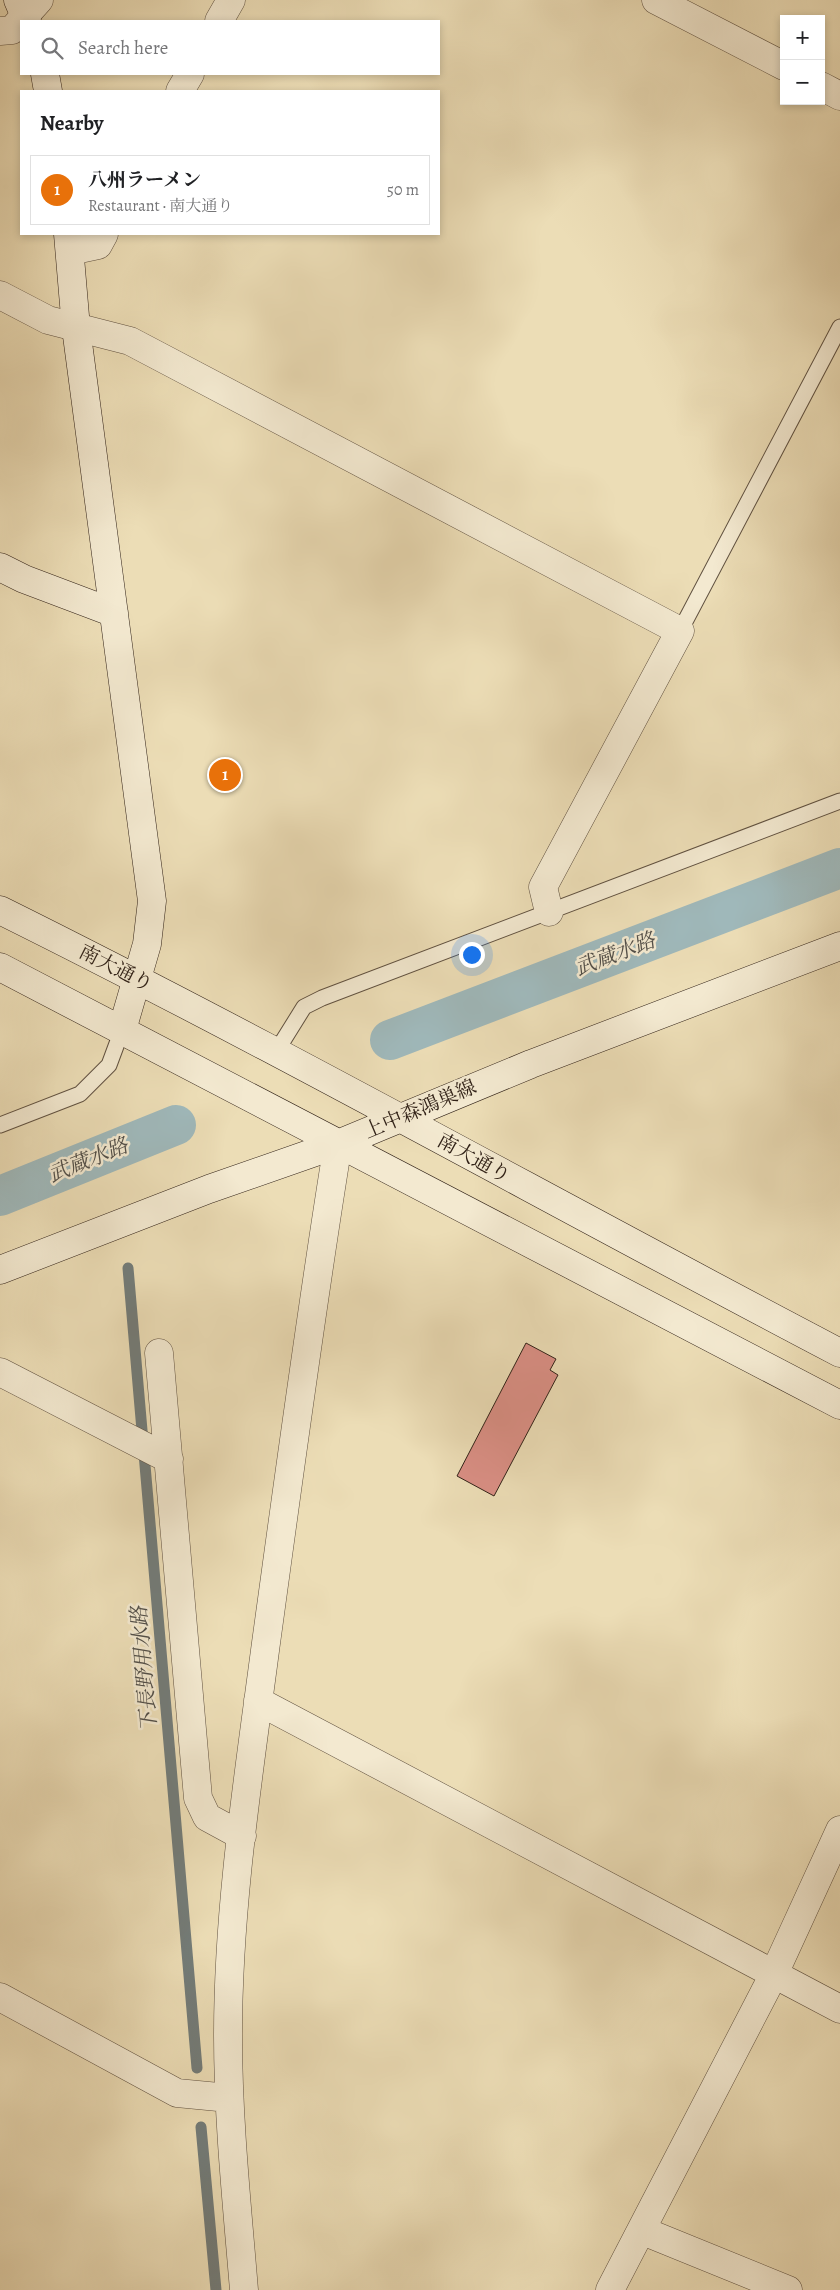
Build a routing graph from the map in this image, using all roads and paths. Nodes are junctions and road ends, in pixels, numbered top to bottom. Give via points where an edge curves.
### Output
1 (231, 0) edge
2 (656, 0) edge
3 (27, 9) edge
4 (220, 20) edge
5 (0, 31) edge
6 (780, 64) edge
7 (45, 75) edge
8 (189, 75) edge
9 (825, 88) edge
10 (48, 90) edge
11 (181, 90) edge
12 (840, 96) edge
13 (103, 235) edge
14 (69, 242) edge
15 (0, 295) edge
16 (840, 327) edge
17 (76, 328) junction
18 (0, 567) edge
19 (114, 613) junction
20 (680, 630) junction
21 (840, 801) edge
22 (0, 910) edge
23 (549, 912) junction
24 (840, 946) edge
25 (0, 967) edge
26 (136, 978) junction
27 (122, 1030) junction
28 (276, 1052) junction
29 (399, 1117) junction
30 (0, 1125) edge
31 (338, 1144) junction
32 (0, 1270) edge
33 (159, 1353) dead end
34 (840, 1353) edge
35 (0, 1372) edge
36 (840, 1405) edge
37 (153, 1452) junction
38 (258, 1701) junction
39 (840, 1830) edge
40 (242, 1836) junction
41 (774, 1974) junction
42 (0, 1997) edge
43 (840, 2009) edge
44 (229, 2098) junction
45 (643, 2231) junction
46 (244, 2290) edge
47 (610, 2290) edge
48 (788, 2290) edge

1 - 4 street
2 - 6 street
3 - 5 street via 12,30
7 - 10 street
8 - 11 street
9 - 12 street
13 - 14 street via 98,245
14 - 17 street
15 - 17 street via 48,320
16 - 20 lane
17 - 19 street
17 - 20 street via 130,341
18 - 19 street
19 - 26 street via 152,901 146,944
20 - 23 street via 543,887
21 - 23 lane
22 - 26 street, 南大通り
23 - 28 lane via 316,1001 295,1019
24 - 29 street, 上中森鴻巣線
25 - 27 street
26 - 27 street
26 - 28 street, 南大通り
27 - 30 lane via 109,1065 80,1094
27 - 31 street
28 - 29 street, 南大通り
29 - 31 street, 上中森鴻巣線
29 - 34 street, 南大通り
31 - 32 street, 上中森鴻巣線 via 209,1189
31 - 36 street
31 - 38 street via 310,1317
33 - 37 street
35 - 37 street
37 - 40 street via 198,1798 207,1817
38 - 40 street
38 - 41 street
39 - 41 street
40 - 44 street via 230,1973
41 - 43 street
41 - 45 street
42 - 44 street via 177,2093
44 - 46 street
45 - 47 street
45 - 48 street

